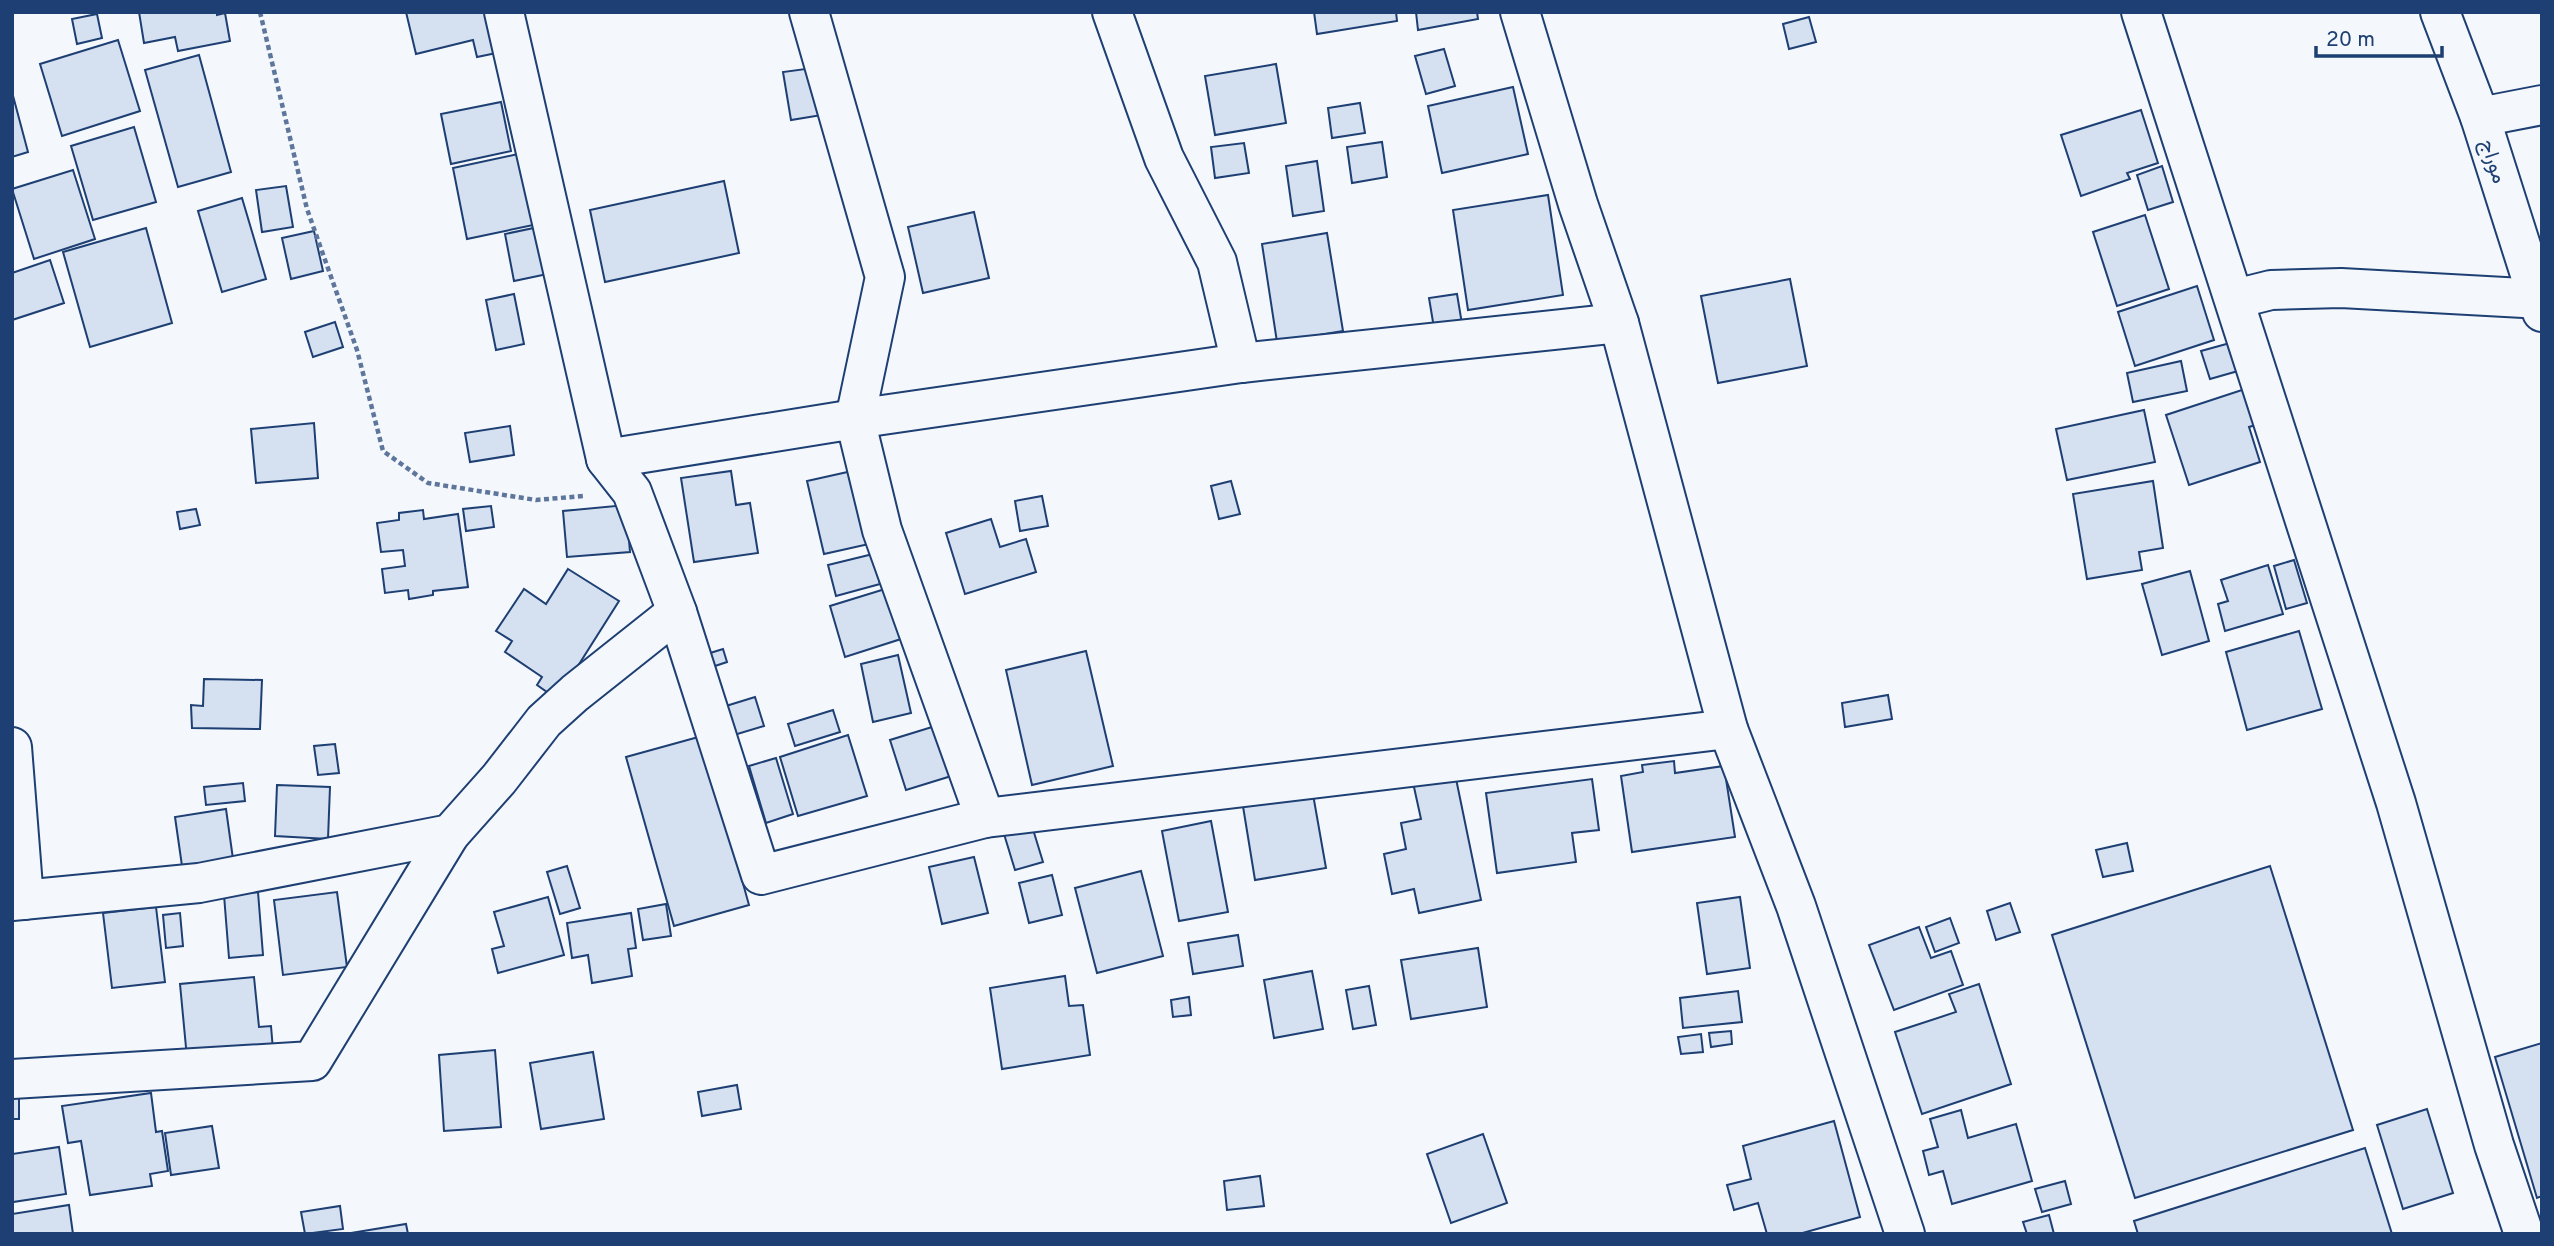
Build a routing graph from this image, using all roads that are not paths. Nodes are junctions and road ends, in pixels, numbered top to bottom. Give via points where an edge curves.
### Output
1 (504, 12) edge
2 (809, 12) edge
3 (1112, 12) edge
4 (1520, 12) edge
5 (2141, 12) edge
6 (2440, 12) edge
7 (2542, 105) edge
8 (2480, 117) junction
9 (2235, 299) junction
10 (2541, 303) edge
11 (1619, 323) junction
12 (1241, 363) junction
13 (855, 419) junction
14 (606, 459) junction
15 (677, 612) junction
16 (1728, 729) junction
17 (12, 747) edge
18 (985, 818) junction
19 (450, 834) junction
20 (18, 901) edge
21 (12, 1079) edge
22 (1905, 1234) edge
23 (2524, 1234) edge

1 - 14 street
2 - 13 street via 885,277
3 - 12 street via 1164,158 1217,262
4 - 11 street
5 - 9 street
6 - 8 street, موراج
7 - 8 street
8 - 10 street, موراج
9 - 10 street via 2271,290 2341,288
9 - 23 street via 2396,803
11 - 12 street
11 - 16 street
12 - 13 street
13 - 14 street
13 - 18 street via 882,530
14 - 15 street via 632,492
15 - 18 street via 761,875
15 - 19 street via 544,721
16 - 18 street
16 - 22 street via 1796,906
17 - 20 street
19 - 20 street via 199,883
19 - 21 street via 312,1061

